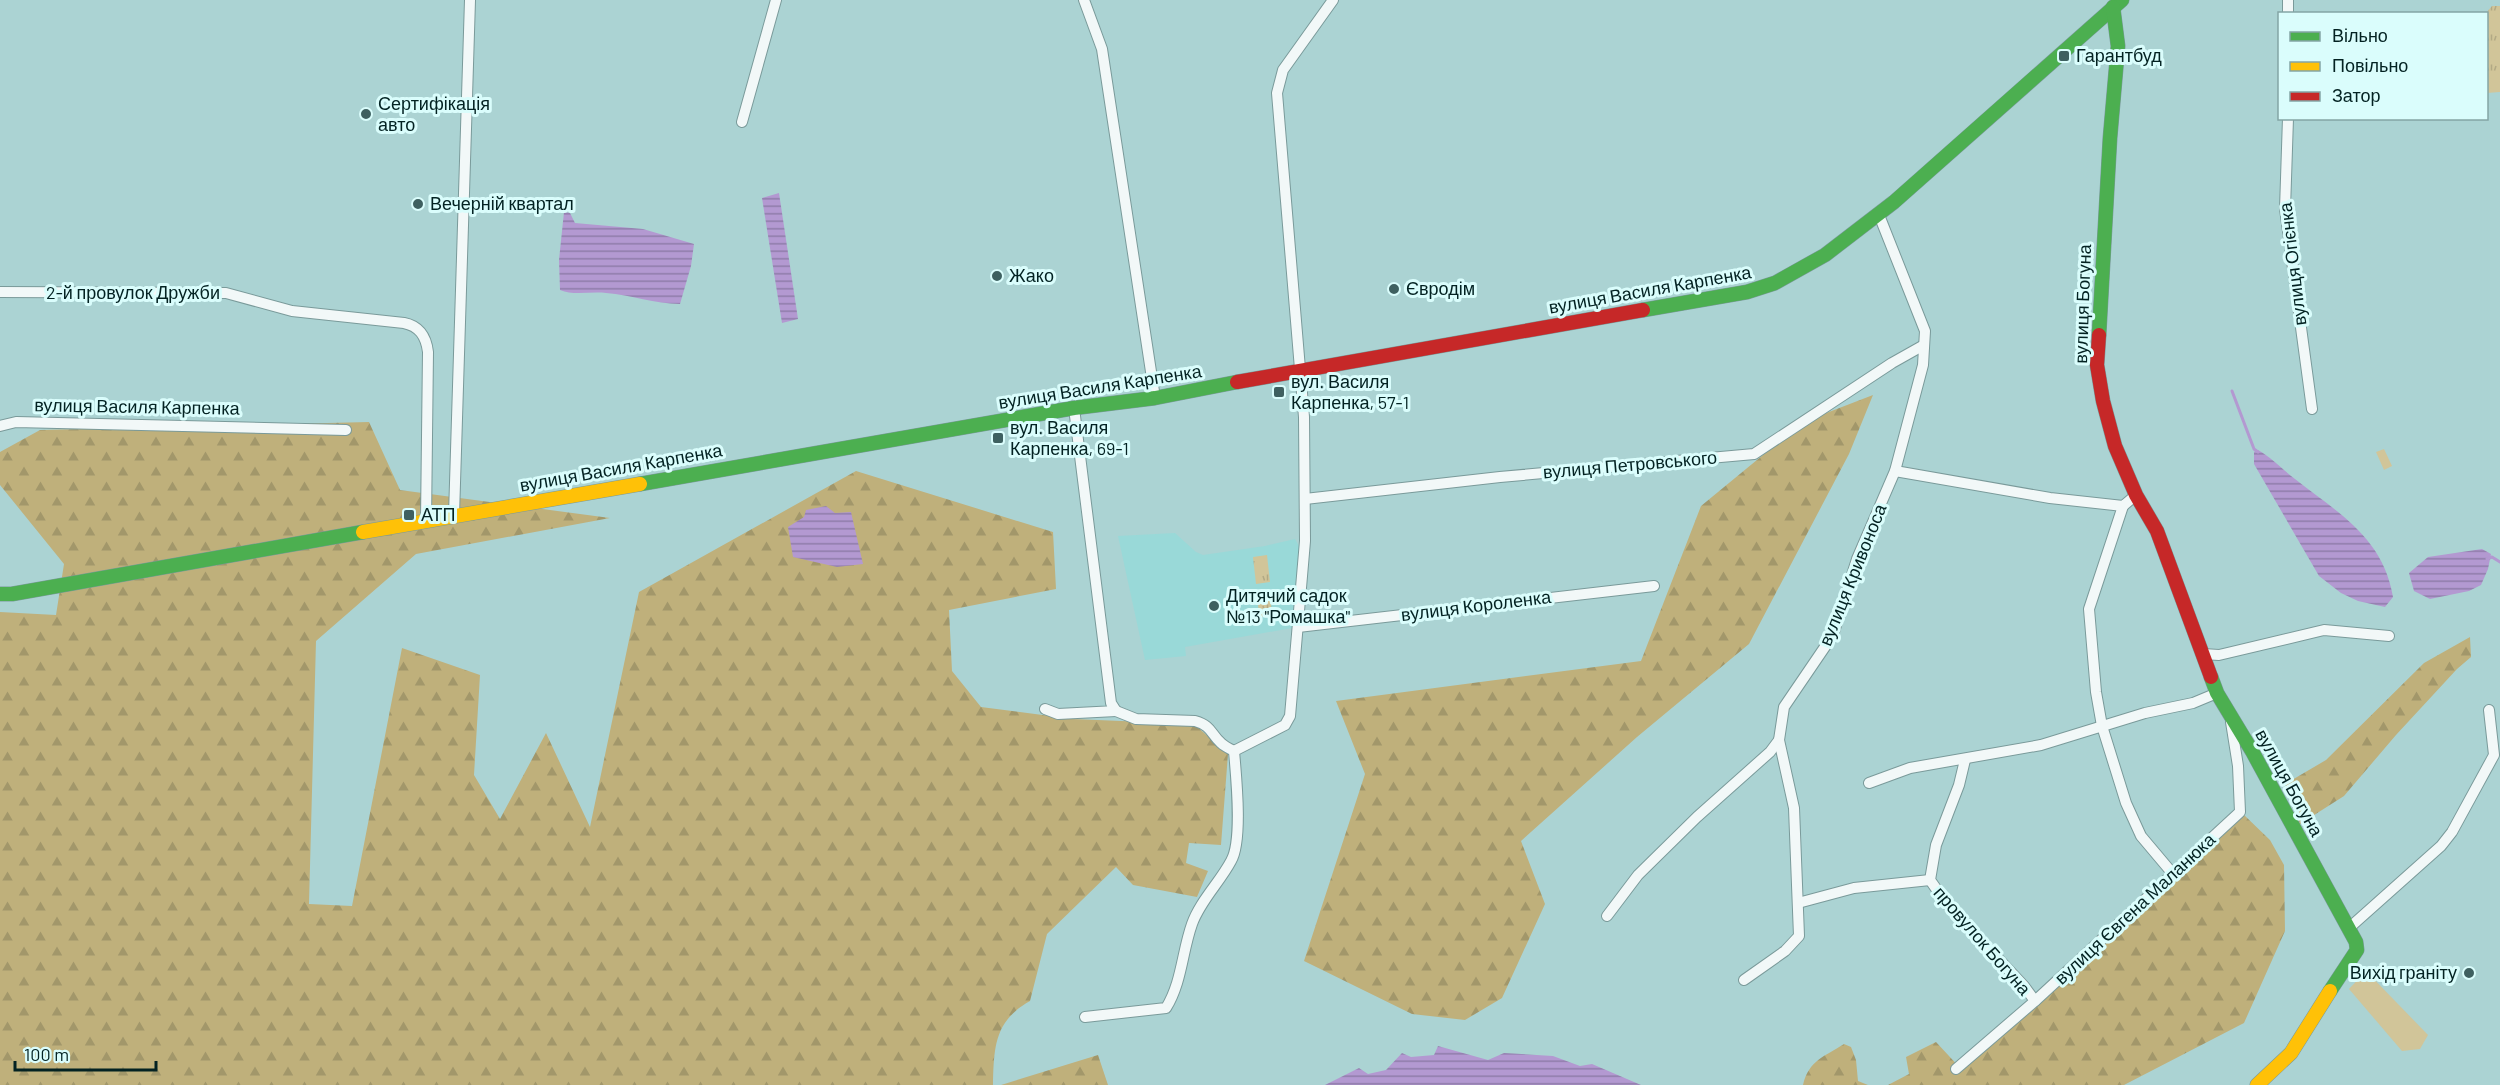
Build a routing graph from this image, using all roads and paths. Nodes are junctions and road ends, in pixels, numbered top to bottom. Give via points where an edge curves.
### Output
1 (470, 0) edge
2 (776, 0) edge
3 (1084, 0) edge
4 (1333, 0) edge
5 (2118, 4) edge
6 (2288, 120) edge
7 (742, 122) dead end
8 (1879, 215) junction
9 (0, 292) edge
10 (1924, 345) junction
11 (1301, 370) junction
12 (1155, 398) junction
13 (1074, 408) junction
14 (2312, 410) dead end
15 (0, 426) edge
16 (346, 430) dead end
17 (1895, 471) junction
18 (2136, 495) junction
19 (1305, 499) junction
20 (2123, 506) junction
21 (454, 515) junction
22 (426, 520) junction
23 (1654, 586) dead end
24 (0, 594) edge
25 (1298, 627) junction
26 (2389, 636) dead end
27 (2203, 654) junction
28 (2217, 693) junction
29 (1045, 709) dead end
30 (2488, 710) dead end
31 (1116, 711) junction
32 (2230, 716) junction
33 (2102, 726) junction
34 (1779, 740) junction
35 (1234, 751) junction
36 (1965, 760) junction
37 (1869, 783) dead end
38 (2173, 874) junction
39 (1930, 880) junction
40 (1798, 903) junction
41 (1607, 916) dead end
42 (2349, 928) junction
43 (1744, 980) dead end
44 (2035, 1001) junction
45 (1085, 1017) dead end
46 (1956, 1069) dead end
47 (2257, 1085) edge

1 - 21 street
2 - 7 street
3 - 12 street via 1102,49
4 - 11 street via 1283,70 1277,93
5 - 8 street, вулиця Василя Карпенка
5 - 18 street, вулиця Богуна via 2097,365 2115,446
6 - 14 street, вулиця Огієнка via 2285,209
8 - 10 street, вулиця Кривоноса via 1925,331
8 - 11 street, вулиця Василя Карпенка via 1820,261 1774,285
9 - 22 street, 2-й провулок Дружби via 226,293 292,311 411,324 427,343
10 - 17 street, вулиця Кривоноса via 1923,365
10 - 19 street, вулиця Петровського via 1754,454 1522,474
11 - 12 street, вулиця Василя Карпенка
11 - 19 street
12 - 13 street, вулиця Василя Карпенка
13 - 21 street, вулиця Василя Карпенка
13 - 31 street via 1111,703
15 - 16 street, вулиця Василя Карпенка via 16,422
17 - 20 street via 2049,498
17 - 34 street, вулиця Кривоноса via 1857,560 1833,635 1784,707
18 - 20 street
18 - 27 street, вулиця Богуна via 2157,531
19 - 25 street
20 - 33 street via 2089,609
21 - 22 street, вулиця Василя Карпенка
22 - 24 street, вулиця Василя Карпенка
23 - 25 street, вулиця Короленка
25 - 35 street via 1290,716 1285,725
26 - 27 street via 2324,630 2219,655
27 - 28 street, вулиця Богуна
28 - 32 street, вулиця Богуна
28 - 33 street
29 - 31 street via 1058,714
30 - 42 street via 2494,755 2452,832
31 - 35 street via 1136,719 1205,724 1220,743
32 - 38 street, вулиця Євгена Маланюка via 2240,812
32 - 42 street, вулиця Богуна
33 - 36 street via 2041,745
33 - 38 street via 2126,803 2141,836
34 - 40 street, вулиця Кривоноса via 1794,808
34 - 41 street via 1638,875
35 - 45 street via 1236,848 1192,922 1174,994 1166,1008
36 - 37 street via 1910,768
36 - 39 street, провулок Богуна via 1936,845
38 - 44 street, вулиця Євгена Маланюка
39 - 40 street, провулок Богуна via 1854,888
39 - 44 street, провулок Богуна
40 - 43 street, вулиця Кривоноса via 1799,936
42 - 47 street, вулиця Богуна via 2357,950 2304,1036 2278,1069
44 - 46 street, вулиця Євгена Маланюка

